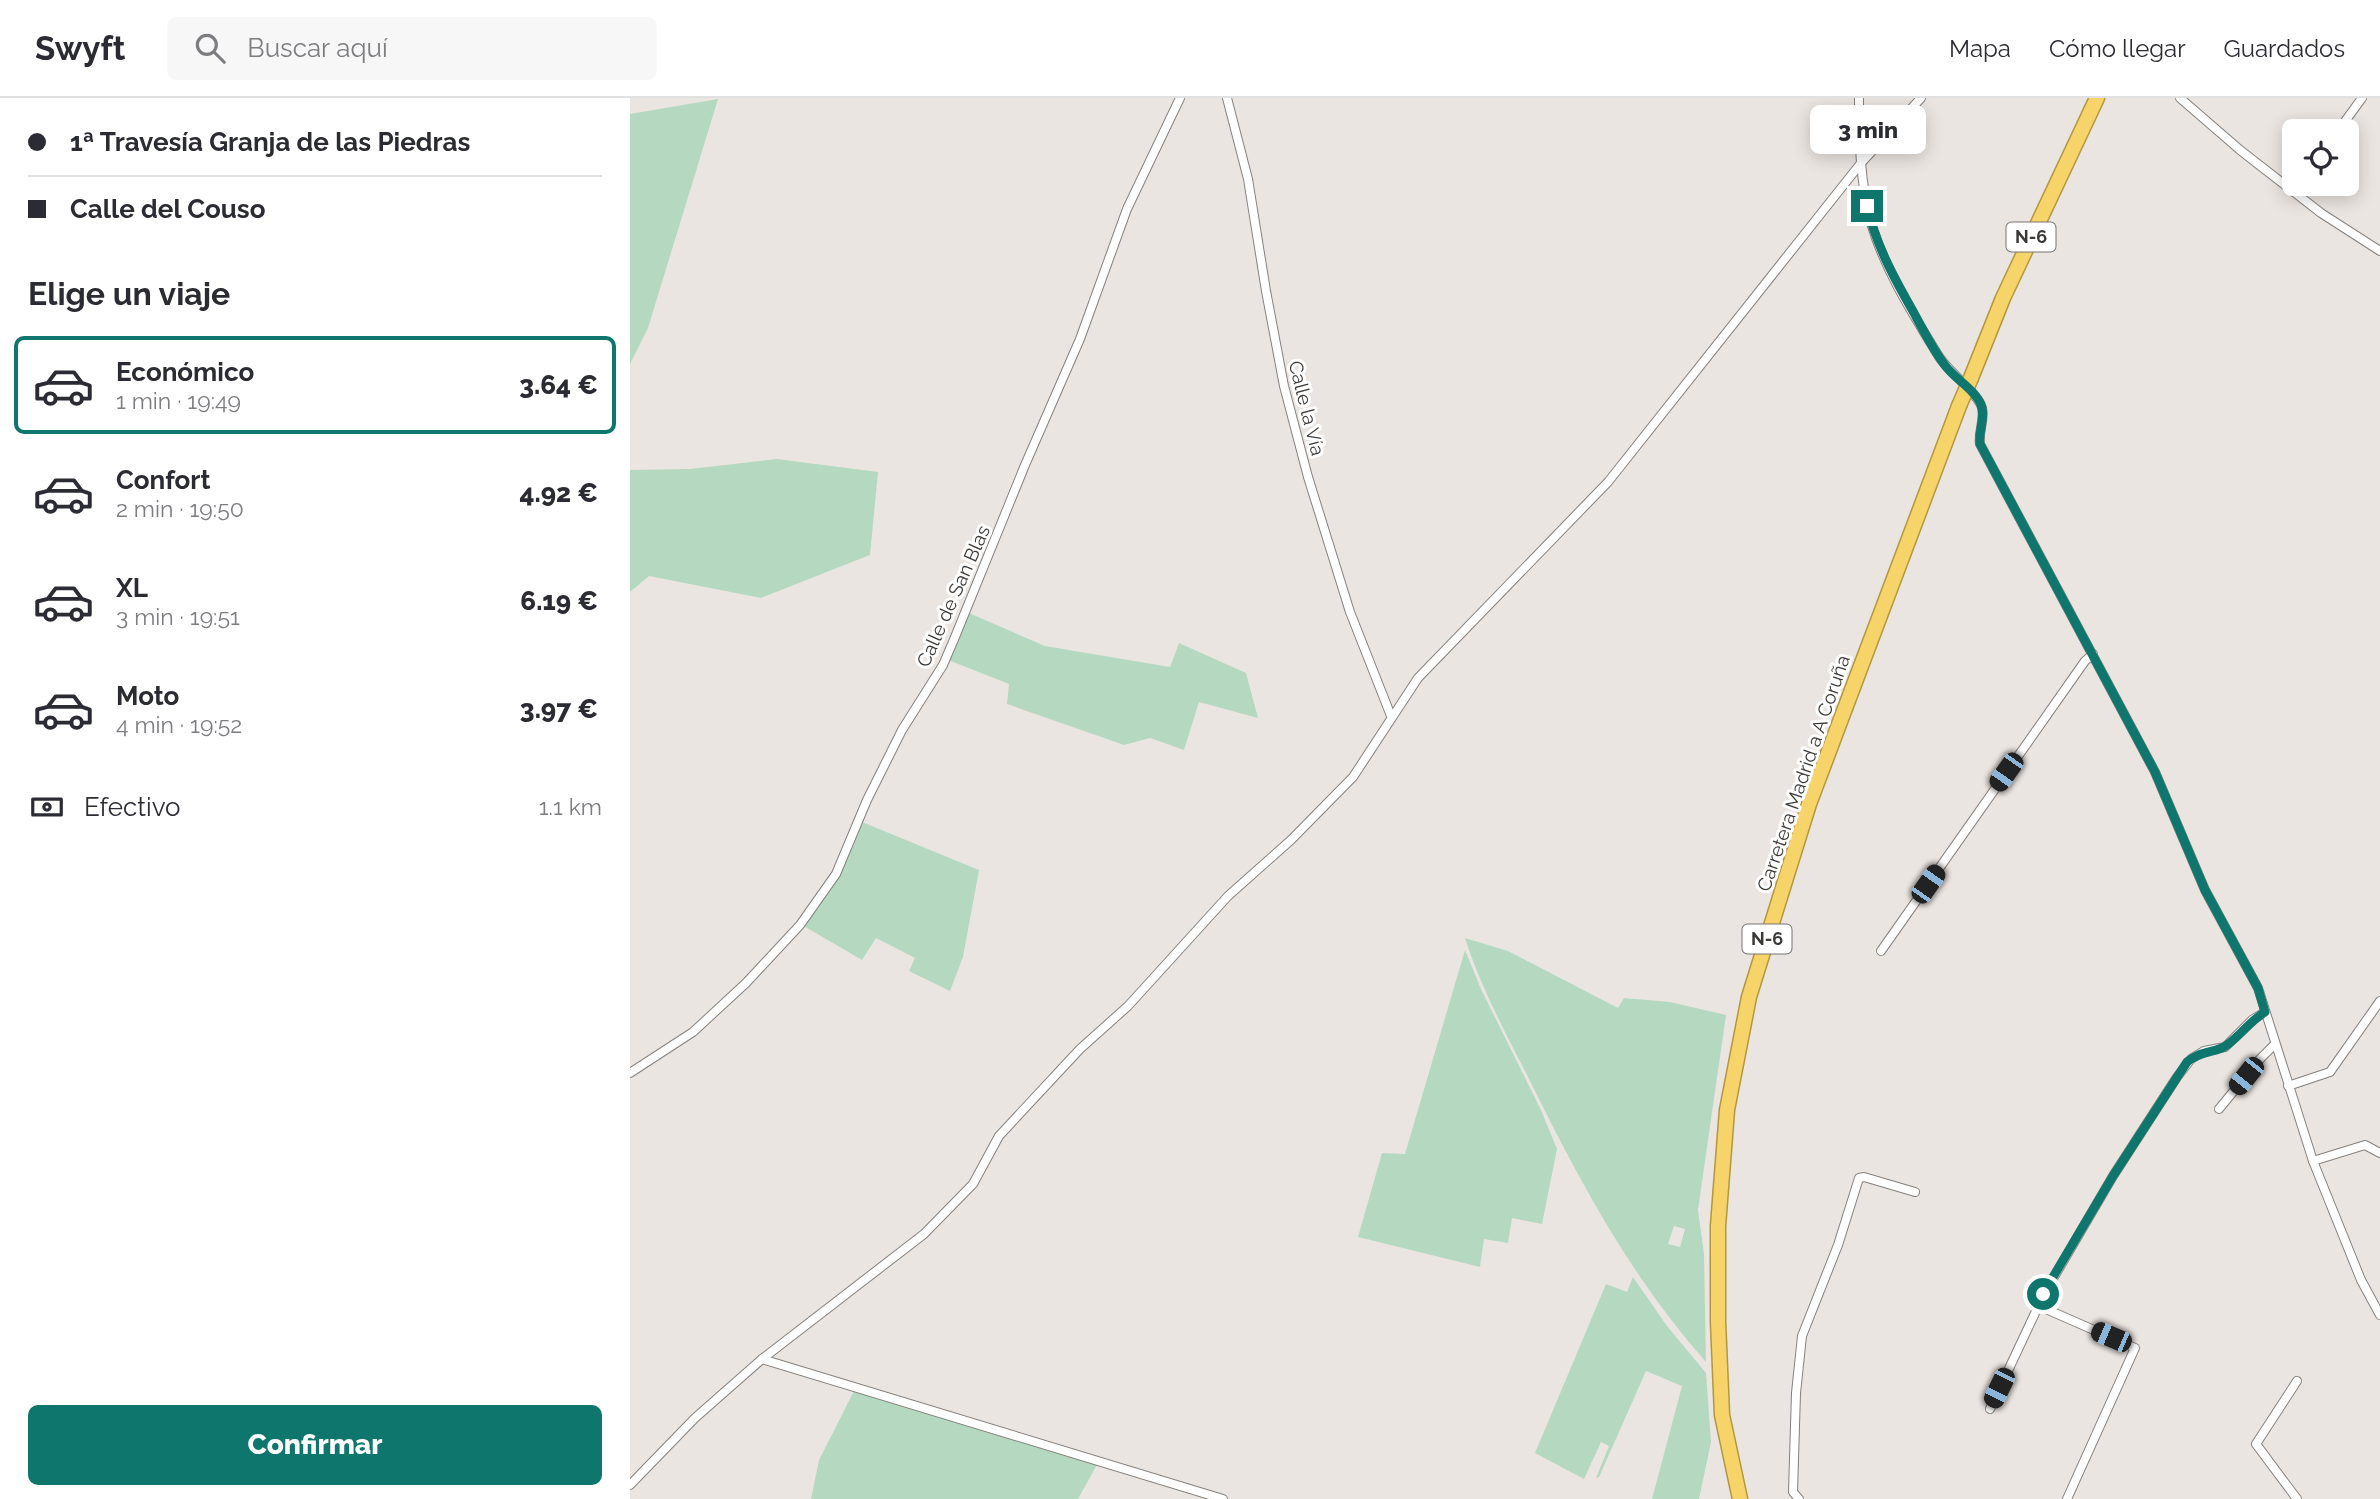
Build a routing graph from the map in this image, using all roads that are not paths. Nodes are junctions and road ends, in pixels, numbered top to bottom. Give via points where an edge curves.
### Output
1 (1180, 98) edge
2 (1227, 98) edge
3 (1859, 98) edge
4 (1921, 98) edge
5 (2096, 98) edge
6 (2180, 98) edge
7 (2362, 98) edge
8 (2347, 119) edge
9 (1861, 163) junction
10 (2282, 183) edge
11 (2299, 196) edge
12 (2380, 251) edge
13 (2093, 654) junction
14 (1391, 716) junction
15 (1881, 951) dead end
16 (2380, 1001) edge
17 (2265, 1012) junction
18 (2275, 1044) junction
19 (630, 1073) edge
20 (2288, 1086) junction
21 (2219, 1109) dead end
22 (2378, 1149) edge
23 (2314, 1161) junction
24 (1915, 1192) dead end
25 (2039, 1306) junction
26 (2380, 1315) edge
27 (762, 1359) junction
28 (2297, 1381) dead end
29 (1990, 1409) dead end
30 (630, 1485) edge
31 (1223, 1499) edge
32 (1740, 1499) edge
33 (1799, 1499) edge
34 (2067, 1499) edge
35 (2297, 1499) edge

1 - 19 street, Calle de San Blas via 1123,218 1080,339 943,665 902,730 836,874 800,925 746,983 693,1031
2 - 14 street, Calle la Vía via 1248,179 1284,386 1308,477 1350,611
3 - 9 street
4 - 9 street
5 - 32 highway, Carretera Madrid a A Coruña / N-6, bridge via 2003,298 1959,406 1808,804 1749,997 1727,1110 1718,1226 1717,1321 1723,1415
6 - 10 street
7 - 8 street
9 - 13 street via 1871,223 1886,264 1944,365 1982,407 1980,444
9 - 14 street via 1608,482 1418,678
11 - 12 street
13 - 15 street
13 - 17 street via 2155,772 2205,890 2258,988
14 - 27 street via 1353,777 1228,896 1128,1006 1080,1049 999,1136 973,1184 950,1209
16 - 20 street via 2330,1072
17 - 18 street
17 - 25 street via 2225,1046 2204,1051 2187,1062 2113,1176
18 - 20 street
18 - 21 street
20 - 23 street
22 - 23 street via 2365,1145
23 - 26 street via 2361,1280
24 - 33 street via 1859,1178 1802,1336 1793,1492
25 - 29 street
25 - 34 street via 2136,1348
27 - 30 street via 695,1418
27 - 31 street
28 - 35 street via 2256,1444

